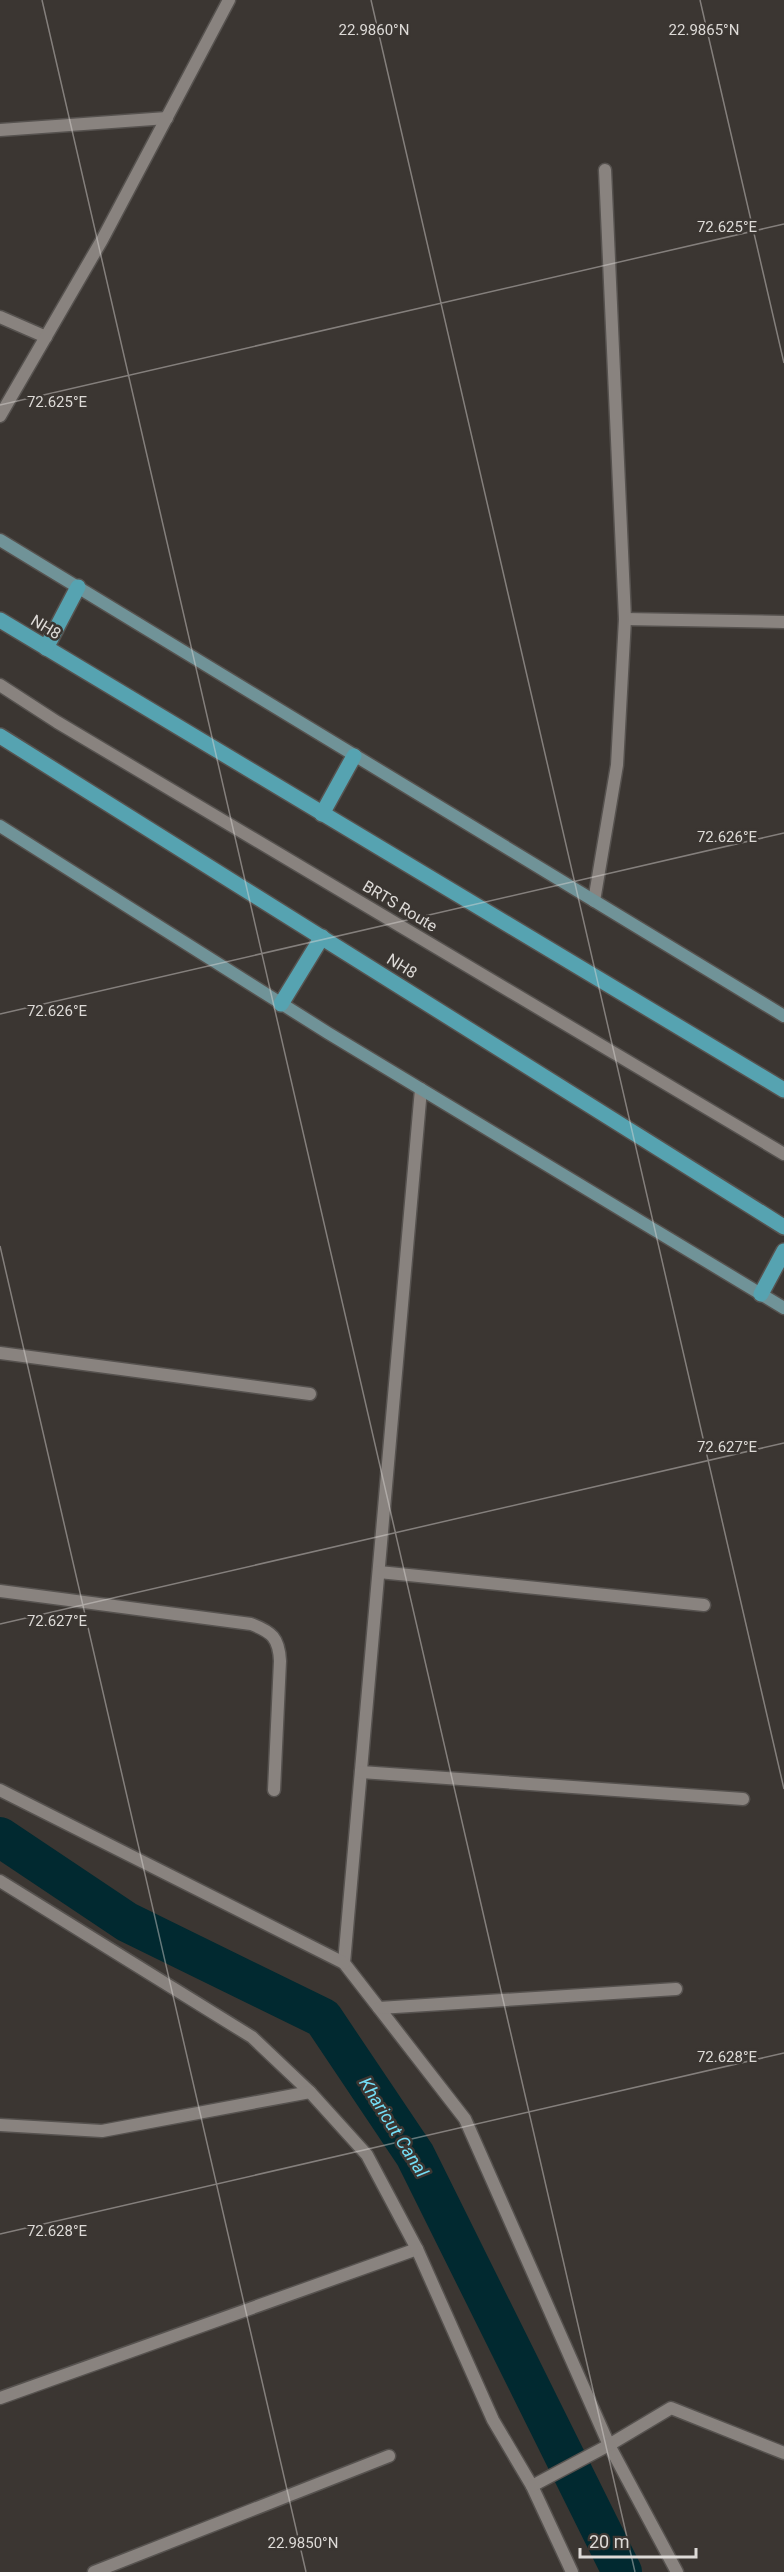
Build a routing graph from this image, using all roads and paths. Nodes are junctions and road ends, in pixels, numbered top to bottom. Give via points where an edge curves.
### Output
1 (229, 0) edge
2 (167, 118) junction
3 (0, 130) edge
4 (605, 170) dead end
5 (0, 317) edge
6 (46, 337) junction
7 (0, 416) edge
8 (0, 540) edge
9 (78, 587) junction
10 (0, 620) edge
11 (625, 620) junction
12 (784, 622) edge
13 (46, 648) junction
14 (0, 685) edge
15 (0, 736) edge
16 (354, 756) junction
17 (322, 814) junction
18 (0, 826) edge
19 (594, 901) junction
20 (322, 937) junction
21 (281, 1004) junction
22 (784, 1016) edge
23 (421, 1089) junction
24 (784, 1090) edge
25 (784, 1154) edge
26 (784, 1227) edge
27 (784, 1251) edge
28 (761, 1294) junction
29 (784, 1308) edge
30 (0, 1353) edge
31 (310, 1394) dead end
32 (379, 1572) junction
33 (0, 1591) edge
34 (704, 1605) dead end
35 (361, 1772) junction
36 (274, 1790) dead end
37 (0, 1791) edge
38 (744, 1799) dead end
39 (0, 1881) edge
40 (344, 1963) junction
41 (676, 1989) dead end
42 (379, 2008) junction
43 (310, 2092) junction
44 (0, 2125) edge
45 (417, 2249) junction
46 (0, 2398) edge
47 (609, 2445) junction
48 (784, 2453) edge
49 (389, 2456) dead end
50 (532, 2486) junction
51 (94, 2572) edge
52 (572, 2572) edge
53 (677, 2572) edge

1 - 2 street
2 - 3 street
2 - 6 street
4 - 11 street
5 - 6 street
6 - 7 street
8 - 9 street
9 - 13 main road
9 - 16 street
10 - 13 main road, NH8
11 - 12 street
11 - 19 street via 617,765
13 - 17 main road, NH8
14 - 25 street, BRTS Route
15 - 20 main road, NH8
16 - 17 main road
16 - 19 street
17 - 24 main road, NH8
18 - 21 street
19 - 22 street
20 - 21 main road
20 - 26 main road, NH8
21 - 23 street
23 - 28 street
23 - 32 street
27 - 28 main road
28 - 29 street
30 - 31 street
32 - 34 street
32 - 35 street
33 - 36 street via 250,1624 267,1630 279,1645 280,1662
35 - 38 street
35 - 40 street
37 - 40 street
39 - 43 street via 252,2037
40 - 42 street
41 - 42 street
42 - 47 street via 465,2119
43 - 44 street via 102,2132
43 - 45 street via 367,2156
45 - 46 street
45 - 50 street via 493,2420
47 - 48 street via 671,2408
47 - 50 street
47 - 53 street
49 - 51 street
50 - 52 street

